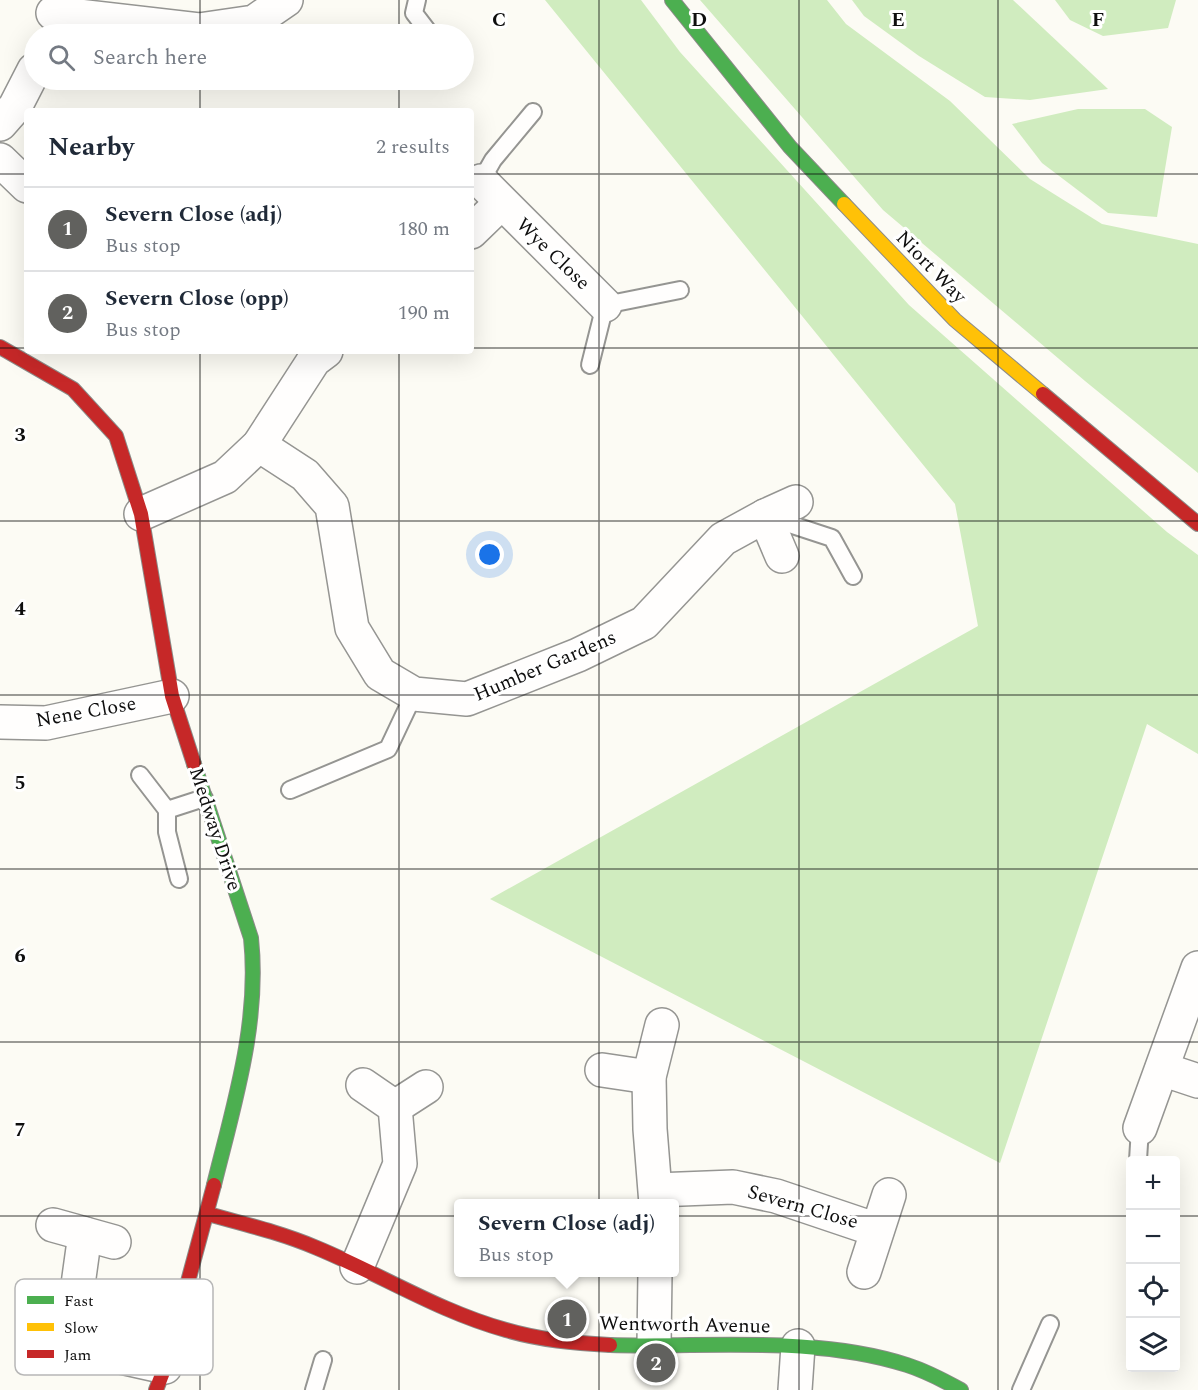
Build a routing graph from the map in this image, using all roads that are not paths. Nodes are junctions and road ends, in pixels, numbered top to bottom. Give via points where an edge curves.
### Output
1 (286, 0) edge
2 (417, 0) edge
3 (672, 0) edge
4 (51, 16) edge
5 (136, 24) edge
6 (240, 24) edge
7 (422, 24) edge
8 (24, 89) edge
9 (532, 112) dead end
10 (0, 124) edge
11 (0, 160) edge
12 (24, 183) edge
13 (491, 192) junction
14 (474, 226) edge
15 (680, 290) dead end
16 (605, 304) junction
17 (0, 347) edge
18 (322, 354) edge
19 (590, 365) dead end
20 (259, 445) junction
21 (796, 502) dead end
22 (141, 514) junction
23 (765, 516) junction
24 (1198, 524) edge
25 (782, 556) dead end
26 (853, 576) dead end
27 (414, 694) junction
28 (172, 696) junction
29 (0, 722) edge
30 (140, 775) dead end
31 (290, 790) dead end
32 (204, 798) junction
33 (167, 810) junction
34 (179, 879) dead end
35 (1198, 968) edge
36 (662, 1025) dead end
37 (1162, 1069) junction
38 (602, 1070) dead end
39 (649, 1077) junction
40 (1198, 1081) edge
41 (363, 1085) dead end
42 (426, 1087) dead end
43 (395, 1107) junction
44 (1140, 1128) joint
45 (1138, 1156) edge
46 (889, 1195) dead end
47 (656, 1197) edge
48 (208, 1214) junction
49 (53, 1225) dead end
50 (877, 1230) junction
51 (357, 1267) junction
52 (864, 1272) dead end
53 (655, 1277) edge
54 (87, 1279) edge
55 (189, 1279) edge
56 (1050, 1324) dead end
57 (654, 1345) junction
58 (798, 1346) junction
59 (323, 1360) dead end
60 (314, 1390) edge
61 (795, 1390) edge
62 (961, 1390) edge
63 (1021, 1390) edge

1 - 6 street via 254,22
2 - 7 lane via 414,13
3 - 24 main road, Niort Way via 790,147 955,320
4 - 5 street
8 - 10 street
9 - 13 lane via 493,160
11 - 12 street
13 - 14 street, Wye Close
13 - 16 street, Wye Close
15 - 16 lane
16 - 19 lane
17 - 22 main road, Medway Drive via 74,389 116,436
18 - 20 street via 314,360
20 - 22 street via 225,477
20 - 27 street, Humber Gardens via 305,475 332,507 352,628 380,674
21 - 23 street, Humber Gardens
22 - 28 main road, Medway Drive
23 - 25 street
23 - 26 lane via 832,538
23 - 27 street, Humber Gardens via 723,539 644,623 578,655 467,699
27 - 31 lane via 388,749
28 - 29 street, Nene Close via 46,723
28 - 32 main road, Medway Drive
30 - 33 lane
32 - 33 lane
32 - 48 main road, Medway Drive via 251,938 254,959 253,1019
33 - 34 lane via 167,832
35 - 37 street
36 - 39 street, Severn Close
37 - 40 street
37 - 44 street
38 - 39 street
39 - 47 street, Severn Close
41 - 43 street
42 - 43 street
43 - 51 street via 400,1164
44 - 45 lane
46 - 50 street, Severn Close
47 - 50 street, Severn Close via 733,1187 776,1196
48 - 51 main road, Wentworth Avenue via 315,1247
48 - 55 main road, Medway Drive
49 - 54 street, Medway Drive via 100,1238
50 - 52 street, Severn Close
51 - 57 main road, Wentworth Avenue via 472,1320 529,1336 573,1343
53 - 57 street
56 - 63 lane
57 - 58 main road, Wentworth Avenue
58 - 61 street
58 - 62 main road, Wentworth Avenue via 863,1353 906,1364 941,1377
59 - 60 lane

